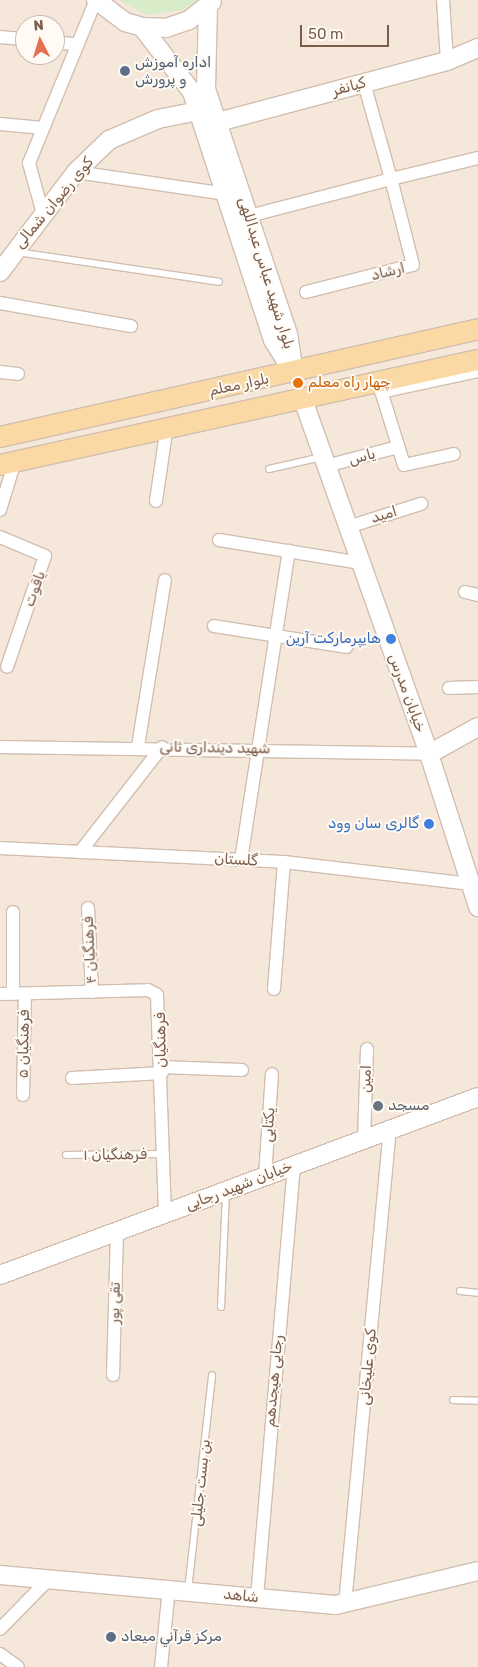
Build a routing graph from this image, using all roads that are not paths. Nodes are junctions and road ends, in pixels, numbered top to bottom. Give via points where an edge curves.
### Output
1 (96, 0) edge
2 (443, 0) edge
3 (210, 3) edge
4 (142, 27) junction
5 (0, 37) edge
6 (15, 38) edge
7 (65, 43) edge
8 (78, 45) junction
9 (478, 48) edge
10 (447, 61) junction
11 (364, 83) junction
12 (198, 111) junction
13 (218, 122) junction
14 (0, 124) edge
15 (43, 128) junction
16 (478, 158) edge
17 (76, 172) junction
18 (391, 180) junction
19 (226, 194) junction
20 (43, 214) junction
21 (249, 216) junction
22 (14, 251) junction
23 (0, 272) edge
24 (220, 282) dead end
25 (306, 292) dead end
26 (0, 302) edge
27 (131, 326) dead end
28 (478, 328) edge
29 (478, 360) edge
30 (478, 371) edge
31 (0, 372) edge
32 (18, 374) dead end
33 (294, 374) junction
34 (380, 386) junction
35 (302, 397) junction
36 (167, 426) junction
37 (0, 437) edge
38 (398, 447) junction
39 (454, 454) dead end
40 (325, 462) junction
41 (8, 463) edge
42 (270, 469) dead end
43 (156, 501) dead end
44 (421, 504) dead end
45 (0, 510) edge
46 (348, 526) junction
47 (0, 537) edge
48 (219, 540) dead end
49 (289, 551) junction
50 (361, 563) junction
51 (165, 580) dead end
52 (465, 592) dead end
53 (478, 595) edge
54 (214, 626) dead end
55 (277, 634) junction
56 (346, 647) dead end
57 (7, 667) dead end
58 (478, 687) edge
59 (449, 688) dead end
60 (478, 727) edge
61 (138, 746) junction
62 (0, 747) edge
63 (162, 747) junction
64 (256, 748) junction
65 (429, 754) junction
66 (0, 848) edge
67 (80, 852) junction
68 (241, 860) junction
69 (284, 862) junction
70 (474, 884) edge
71 (478, 907) edge
72 (88, 908) dead end
73 (13, 912) dead end
74 (274, 989) dead end
75 (92, 992) junction
76 (12, 994) edge
77 (367, 1049) dead end
78 (161, 1070) junction
79 (242, 1070) dead end
80 (272, 1074) dead end
81 (72, 1078) dead end
82 (22, 1094) dead end
83 (478, 1096) edge
84 (390, 1129) junction
85 (364, 1139) junction
86 (163, 1154) junction
87 (66, 1155) dead end
88 (294, 1165) junction
89 (265, 1176) junction
90 (226, 1191) junction
91 (165, 1214) junction
92 (117, 1232) junction
93 (0, 1275) edge
94 (460, 1291) dead end
95 (478, 1293) edge
96 (222, 1307) dead end
97 (113, 1375) dead end
98 (212, 1375) dead end
99 (453, 1400) dead end
100 (478, 1401) edge
101 (478, 1571) edge
102 (0, 1575) edge
103 (49, 1579) junction
104 (169, 1588) junction
105 (188, 1590) junction
106 (257, 1597) junction
107 (345, 1604) junction
108 (0, 1628) edge
109 (0, 1654) edge
110 (18, 1667) edge
111 (162, 1667) edge

1 - 4 street via 125,22
1 - 8 street
2 - 10 street
3 - 4 street via 189,20 166,28
3 - 13 street, بلوار شهید عباس عبداللهی via 206,89
4 - 12 street, بلوار شهید عباس عبداللهی via 170,59
5 - 6 street
7 - 8 street
8 - 15 street
9 - 10 street, کیانفر
10 - 11 street, کیانفر
11 - 13 street, کیانفر
11 - 18 street, ارشاد
12 - 17 street, کوی رضوان شمالی via 158,119 109,140
12 - 19 street, بلوار شهید عباس عبداللهی
13 - 21 street, بلوار شهید عباس عبداللهی
14 - 15 street
15 - 20 street via 29,163
16 - 18 street
17 - 19 street
17 - 20 street, کوی رضوان شمالی
18 - 21 street
18 - 25 street, ارشاد via 413,265
19 - 33 street, بلوار شهید عباس عبداللهی via 273,340
20 - 22 street, کوی رضوان شمالی
21 - 33 street, بلوار شهید عباس عبداللهی via 288,334
22 - 23 street, کوی رضوان شمالی
22 - 24 lane
26 - 27 street
28 - 33 main road, بلوار معلم
29 - 34 main road, بلوار معلم
30 - 34 street
31 - 32 street
33 - 35 main road
33 - 37 main road, بلوار معلم
34 - 35 main road, بلوار معلم
34 - 38 street
35 - 36 main road, بلوار معلم
35 - 40 street, خیابان مدرس
36 - 41 main road, بلوار معلم
36 - 43 street
38 - 39 street via 407,466
38 - 40 street, یاس
40 - 42 lane
40 - 46 street, خیابان مدرس
41 - 45 street
44 - 46 street, امید
46 - 50 street, خیابان مدرس
47 - 57 street, یاقوت via 45,556
48 - 49 street
49 - 50 street
49 - 55 street
50 - 65 street, خیابان مدرس
51 - 61 street
52 - 53 street
54 - 55 street
55 - 56 street
55 - 64 street
58 - 59 street
60 - 65 street
61 - 62 street, شهید دینداری ثانی
61 - 63 street, شهید دینداری ثانی
63 - 64 street, شهید دینداری ثانی
63 - 67 street
64 - 65 street, شهید دینداری ثانی
64 - 68 street
65 - 70 street, خیابان مدرس
66 - 67 street, گلستان
67 - 68 street, گلستان
68 - 69 street, گلستان
69 - 70 street, گلستان
69 - 74 street
70 - 71 street, خیابان مدرس
72 - 75 street, فرهنگیان ۴
73 - 76 street, فرهنگیان ۵
75 - 76 street, فرهنگیان
75 - 78 street, فرهنگیان via 148,990 157,995
76 - 82 street, فرهنگیان ۵
77 - 85 street, امین
78 - 79 street
78 - 81 street
78 - 86 street, فرهنگیان
80 - 89 street, یکتایی
83 - 84 street, خیابان شهید رجایی
84 - 85 street, خیابان شهید رجایی
84 - 107 street, کوی علیخانی
85 - 88 street, خیابان شهید رجایی
86 - 87 lane, فرهنگیان ۱
86 - 91 street, فرهنگیان
88 - 89 street, خیابان شهید رجایی
88 - 106 street, رجایی هیجدهم
89 - 90 street, خیابان شهید رجایی
90 - 91 street, خیابان شهید رجایی
90 - 96 lane
91 - 92 street, خیابان شهید رجایی
92 - 93 street, خیابان شهید رجایی
92 - 97 street, تقی پور
94 - 95 lane
98 - 105 lane, بن بست جلیلی
99 - 100 lane
101 - 107 street, شاهد
102 - 103 street, شاهد
103 - 104 street, شاهد
103 - 108 street
104 - 105 street, شاهد
104 - 111 street
105 - 106 street, شاهد
106 - 107 street, شاهد
109 - 110 street

